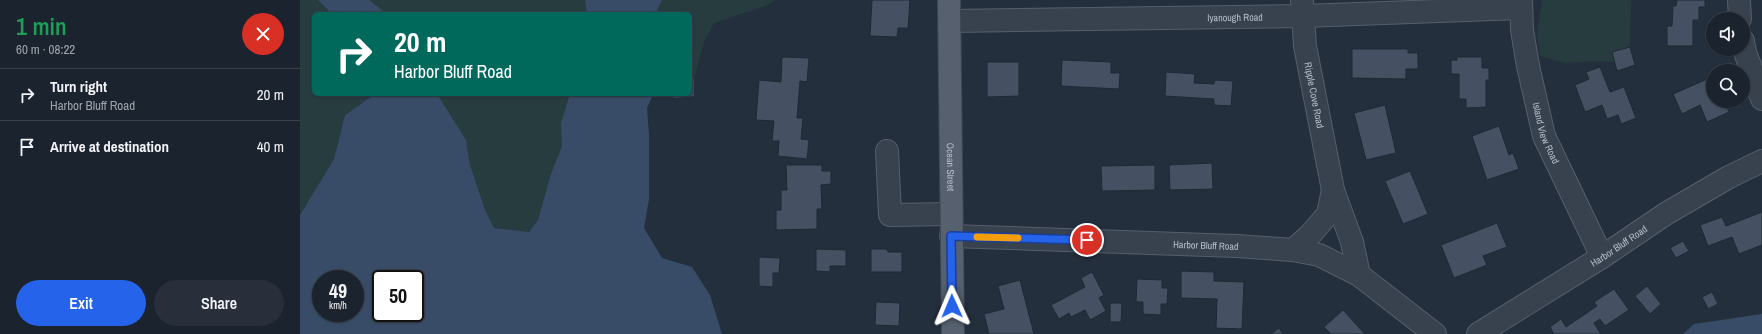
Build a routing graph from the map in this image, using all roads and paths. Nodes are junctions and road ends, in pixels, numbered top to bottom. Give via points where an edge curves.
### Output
1 (1739, 0) edge
2 (1520, 4) edge
3 (1302, 8) edge
4 (950, 10) edge
5 (1740, 12) edge
6 (1746, 56) edge
7 (1762, 99) edge
8 (887, 151) dead end
9 (1762, 161) edge
10 (1333, 190) junction
11 (952, 214) junction
12 (951, 236) junction
13 (1293, 250) junction
14 (1602, 257) junction
15 (1359, 275) junction
16 (953, 334) edge
17 (1435, 334) edge
18 (1478, 334) edge

1 - 5 street
2 - 3 street, Iyanough Road
2 - 14 street, Island View Road via 1528,66 1544,136
3 - 4 street, Iyanough Road
3 - 10 street, Ripple Cove Road via 1305,46
4 - 11 main road, Ocean Street
6 - 7 street
8 - 11 street via 890,216
9 - 14 street, Harbor Bluff Road via 1692,198
10 - 13 street, Ripple Cove Road via 1328,214
10 - 15 street, Ripple Cove Road via 1352,242
11 - 12 main road, Ocean Street
12 - 13 street, Harbor Bluff Road via 1177,243
12 - 16 main road, Ocean Street
13 - 15 street, Harbor Bluff Road via 1319,255
14 - 18 street, Harbor Bluff Road
15 - 17 street, Harbor Bluff Road

